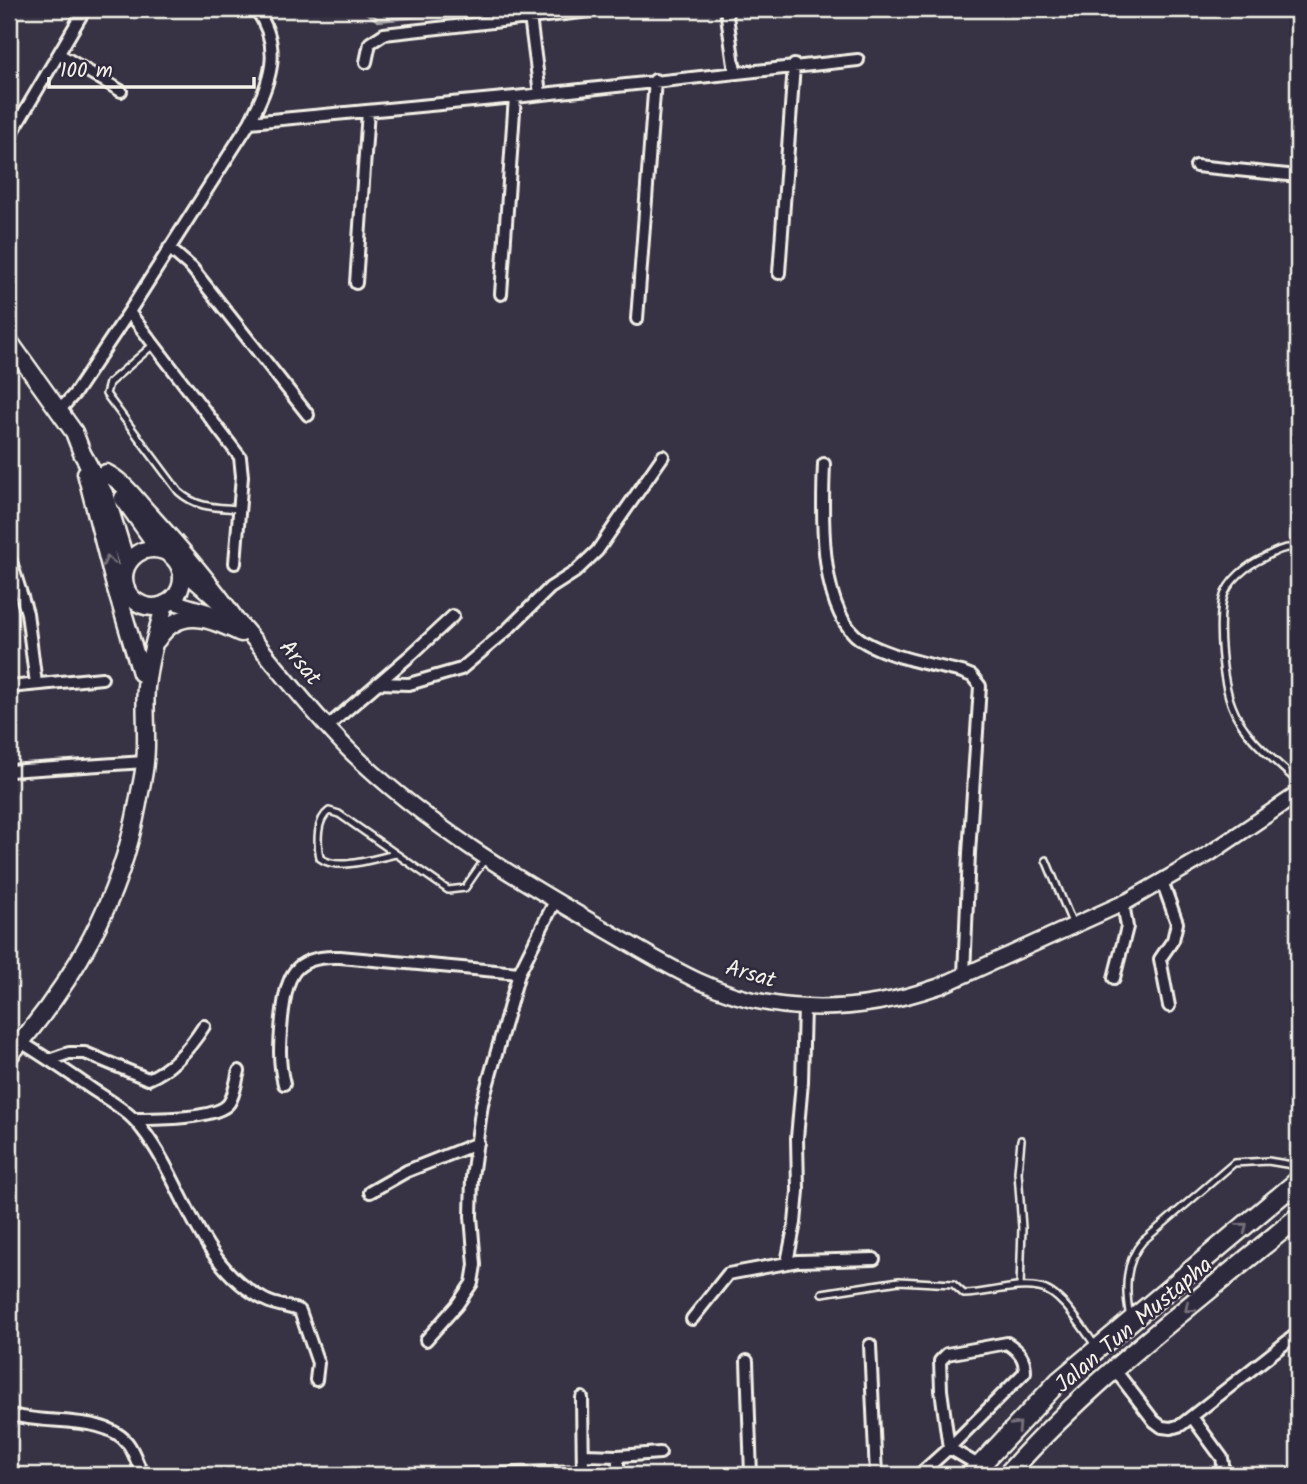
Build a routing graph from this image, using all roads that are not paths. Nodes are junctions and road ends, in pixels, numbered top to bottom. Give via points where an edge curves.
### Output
1 (85, 9) edge
2 (256, 9) edge
3 (609, 9) edge
4 (726, 9) edge
5 (530, 17) junction
6 (59, 54) junction
7 (858, 60) dead end
8 (366, 62) dead end
9 (794, 65) junction
10 (735, 72) junction
11 (655, 80) junction
12 (121, 91) dead end
13 (540, 94) junction
14 (515, 97) junction
15 (368, 111) junction
16 (250, 121) junction
17 (1298, 125) edge
18 (1298, 132) edge
19 (9, 138) edge
20 (1196, 166) dead end
21 (1298, 176) edge
22 (169, 247) junction
23 (779, 273) dead end
24 (356, 283) dead end
25 (501, 294) dead end
26 (129, 312) junction
27 (636, 319) dead end
28 (153, 345) junction
29 (11, 347) edge
30 (60, 410) junction
31 (308, 415) dead end
32 (74, 432) junction
33 (82, 453) junction
34 (663, 456) dead end
35 (824, 464) dead end
36 (106, 473) junction
37 (238, 509) junction
38 (1298, 549) edge
39 (160, 550) junction
40 (9, 555) edge
41 (235, 563) dead end
42 (127, 565) junction
43 (179, 567) junction
44 (132, 599) junction
45 (168, 603) junction
46 (233, 616) junction
47 (453, 616) dead end
48 (241, 633) junction
49 (258, 646) junction
50 (151, 650) junction
51 (102, 678) dead end
52 (144, 681) junction
53 (378, 683) junction
54 (36, 684) junction
55 (9, 687) edge
56 (327, 727) junction
57 (145, 762) junction
58 (9, 771) edge
59 (1298, 782) edge
60 (1298, 794) edge
61 (396, 854) junction
62 (486, 857) junction
63 (1046, 860) dead end
64 (1162, 881) junction
65 (555, 901) junction
66 (1124, 903) junction
67 (1074, 927) junction
68 (519, 973) junction
69 (964, 975) junction
70 (1114, 978) dead end
71 (1169, 1006) dead end
72 (804, 1007) junction
73 (204, 1026) dead end
74 (21, 1042) junction
75 (9, 1056) edge
76 (49, 1060) junction
77 (239, 1071) dead end
78 (284, 1084) dead end
79 (134, 1119) junction
80 (1021, 1140) dead end
81 (478, 1143) junction
82 (1298, 1166) edge
83 (1298, 1181) edge
84 (370, 1192) dead end
85 (1298, 1217) edge
86 (874, 1259) dead end
87 (787, 1262) junction
88 (1020, 1287) junction
89 (822, 1293) dead end
90 (692, 1319) dead end
91 (1130, 1319) junction
92 (1298, 1333) edge
93 (426, 1340) dead end
94 (870, 1345) dead end
95 (1098, 1349) junction
96 (747, 1361) dead end
97 (1115, 1370) junction
98 (316, 1380) dead end
99 (582, 1398) dead end
100 (9, 1414) edge
101 (1192, 1416) junction
102 (949, 1448) junction
103 (660, 1453) dead end
104 (583, 1455) junction
105 (618, 1456) junction
106 (975, 1470) edge
107 (583, 1473) edge
108 (143, 1475) edge
109 (449, 1475) edge
110 (478, 1475) edge
111 (618, 1475) edge
112 (751, 1475) edge
113 (876, 1475) edge
114 (919, 1475) edge
115 (1007, 1475) edge
116 (1220, 1475) edge

1 - 6 street
2 - 16 street via 268,30 271,68
3 - 5 street
4 - 10 street
5 - 8 street via 384,34 370,43
5 - 13 street
6 - 12 street
6 - 19 street
7 - 9 street
9 - 10 street
9 - 23 street
10 - 11 street
11 - 13 street
11 - 27 street
13 - 14 street
14 - 15 street
14 - 25 street
15 - 16 street
15 - 24 street
16 - 22 street
17 - 18 street
20 - 21 street
22 - 26 street
22 - 31 street via 192,268
26 - 28 street
26 - 30 street
28 - 37 street via 240,457
28 - 37 lane via 114,377 106,394 190,502
29 - 30 main road
30 - 32 main road
32 - 33 main road
32 - 36 main road
33 - 42 main road via 106,497
52 -> 33 main road
34 - 53 street via 597,551 461,669 409,684
35 - 69 street via 825,564 833,597 847,625 876,648 962,672 980,686
36 - 39 main road
36 - 46 main road via 120,482 207,579
37 - 41 street
38 - 59 lane via 1292,547 1248,565 1223,597 1222,666 1231,705 1245,731
39 - 42 main road via 141,552
39 - 43 main road
40 - 54 street via 27,613
42 - 44 main road via 124,582
43 - 45 main road via 181,585
43 - 46 street
44 - 45 main road via 153,607
44 - 52 main road
45 - 48 street via 208,612
45 - 50 main road
46 - 49 street
47 - 53 street
48 - 49 street
48 - 50 main road via 190,618 165,629
49 - 56 street, Arsat
50 - 52 main road
51 - 54 street
52 - 57 main road
53 - 56 street
54 - 55 street
56 - 62 street, Arsat via 435,824
57 - 58 street
57 - 74 main road via 123,865 107,909 79,963
60 - 64 street, Arsat
61 - 61 lane via 339,814 330,811 322,818 318,850 324,862 343,864
61 - 62 lane via 448,890 465,888
62 - 65 street, Arsat
63 - 67 lane
64 - 66 street, Arsat
64 - 71 street via 1177,923 1173,940 1160,959
65 - 68 street
65 - 72 street, Arsat via 704,983 765,1003
66 - 67 street, Arsat
66 - 70 street via 1126,927
67 - 69 street, Arsat
68 - 78 street via 340,957 310,960 290,976 285,989 279,1048
68 - 81 street via 482,1104
69 - 72 street, Arsat via 915,995 874,1003
72 - 87 street via 796,1223
73 - 76 street via 192,1046 162,1073 148,1079 85,1053
74 - 75 main road
74 - 76 street
76 - 79 street
77 - 79 street via 225,1108 165,1119
79 - 98 street via 152,1142 193,1223 223,1265 266,1301 300,1311 318,1363
80 - 88 lane
81 - 84 street via 407,1171
81 - 93 street via 472,1177 472,1283
82 - 91 lane via 1268,1161 1234,1163 1143,1241 1129,1262
91 -> 83 main road
85 -> 97 main road, Jalan Tun Mustapha
86 - 87 street
87 - 90 street via 728,1274
88 - 89 lane via 964,1294 953,1284 899,1281
88 - 95 lane via 1051,1293
91 - 95 main road
92 - 101 street
94 - 113 street
106 -> 95 main road via 1059,1381
96 - 112 street
97 - 101 street via 1162,1427 1171,1428
97 - 115 main road, Jalan Tun Mustapha
99 - 104 street
100 - 108 street via 90,1424 118,1434 129,1445
101 - 116 street via 1222,1458
102 - 102 street via 1025,1372 1025,1361 1007,1343 947,1354 940,1360
102 - 106 street
102 - 114 street
103 - 105 street
104 - 105 street
104 - 107 street
105 - 111 street
107 - 110 street
109 - 110 street

